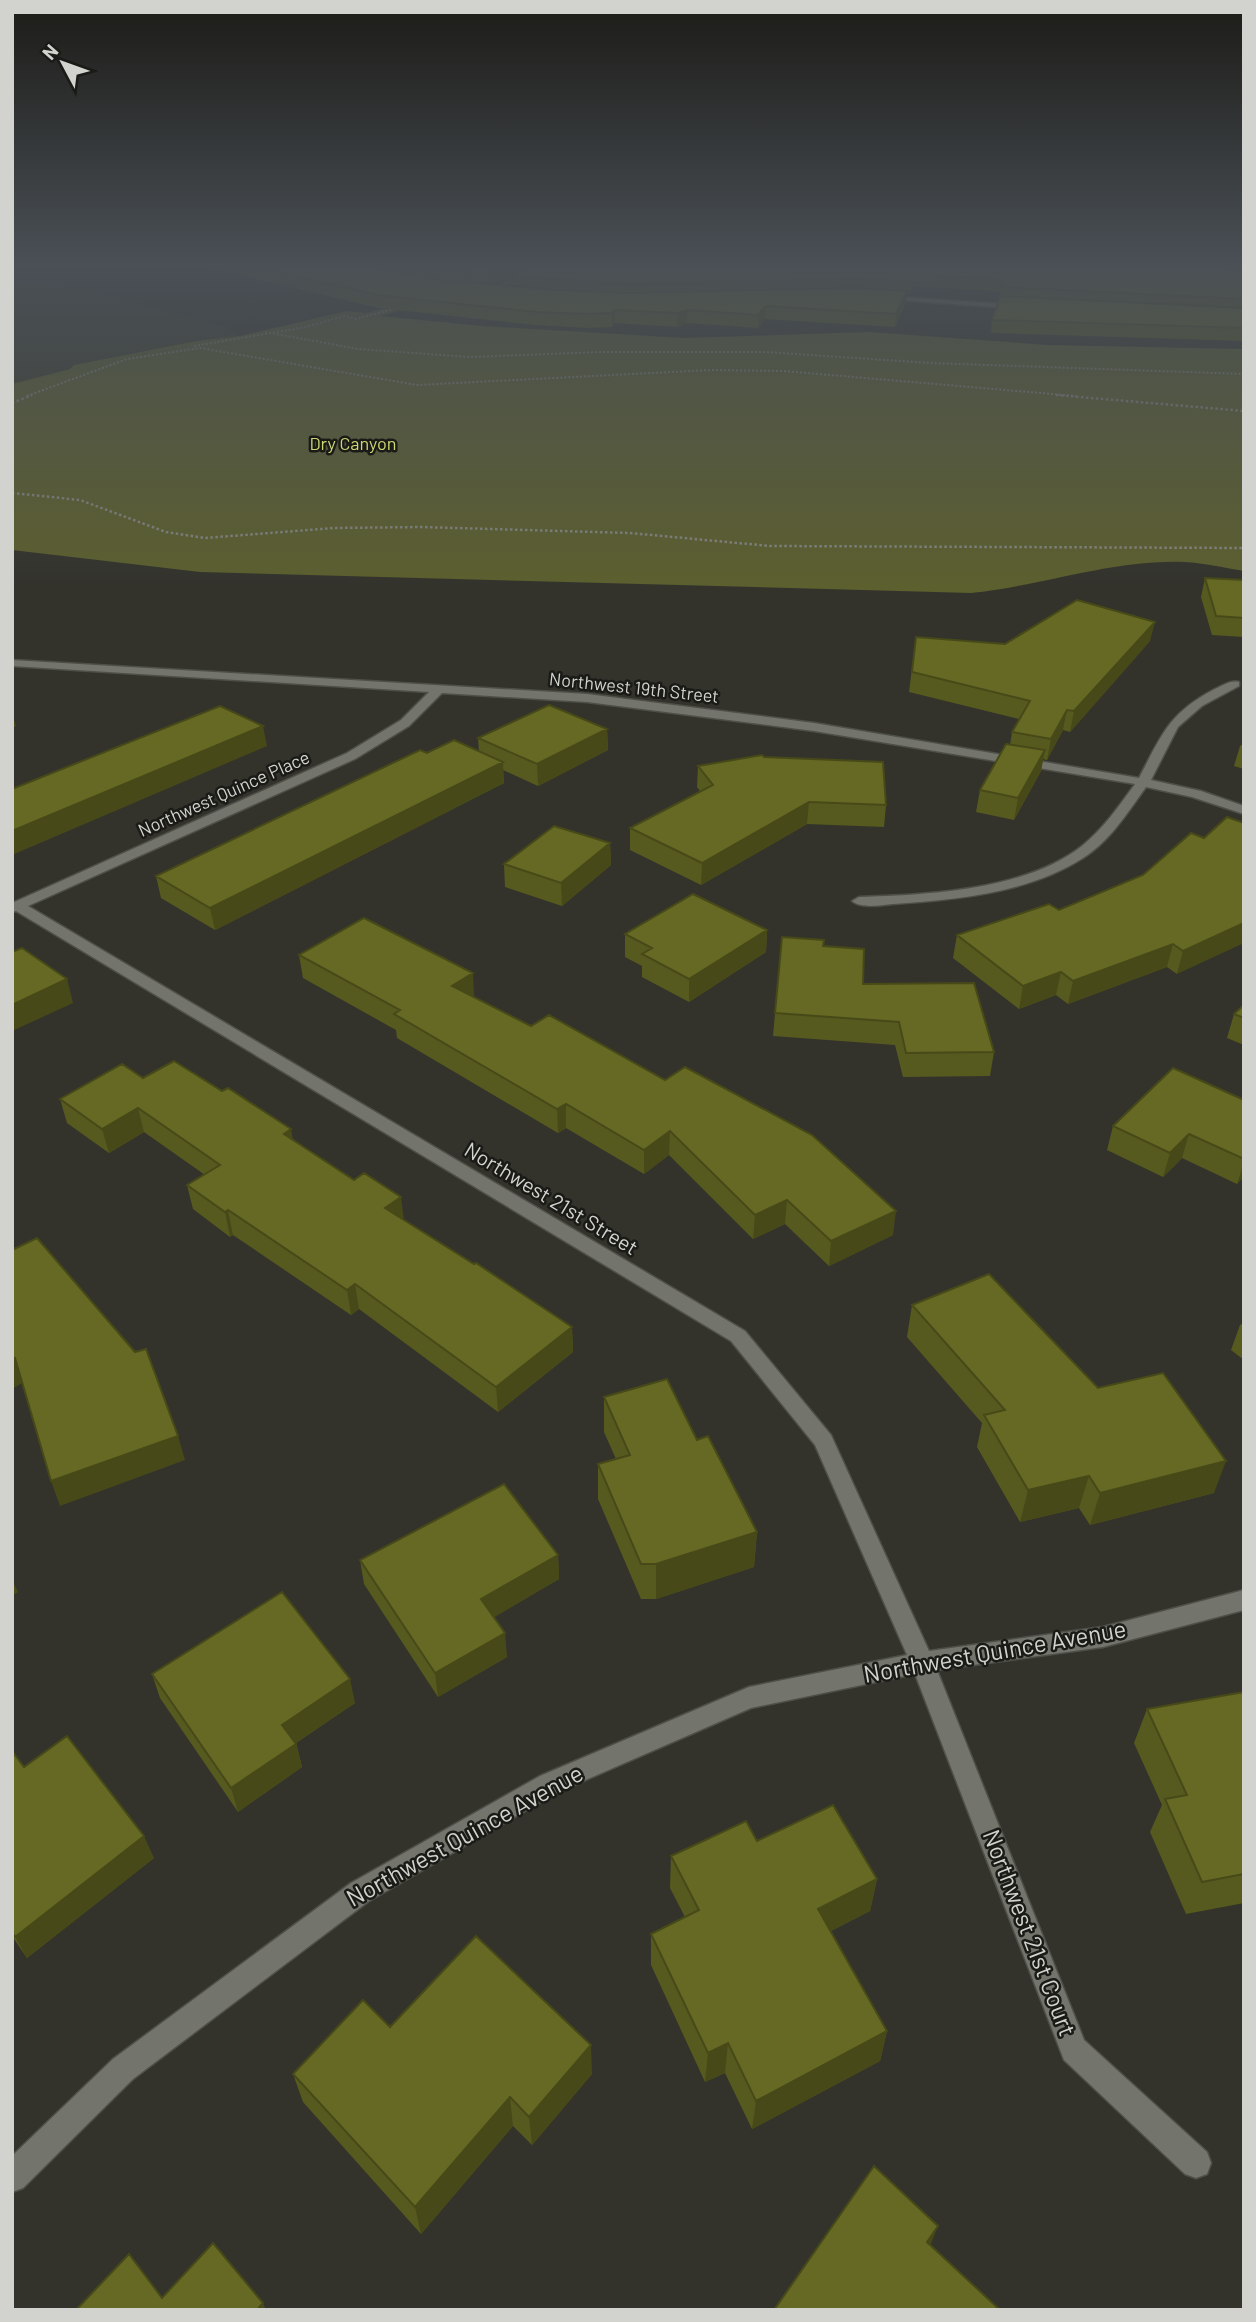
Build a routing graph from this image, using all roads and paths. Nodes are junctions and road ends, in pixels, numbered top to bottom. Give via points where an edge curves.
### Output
1 (93, 370) edge
2 (326, 370) edge
3 (704, 370) edge
4 (737, 370) edge
5 (1140, 370) edge
6 (1244, 374) edge
7 (12, 402) edge
8 (1244, 411) edge
9 (12, 493) edge
10 (1244, 548) edge
11 (12, 663) edge
12 (1236, 684) dead end
13 (437, 691) junction
14 (1143, 782) junction
15 (1244, 810) edge
16 (859, 901) dead end
17 (15, 907) edge
18 (1244, 1600) edge
19 (922, 1662) junction
20 (1196, 2163) dead end
21 (12, 2177) edge

1 - 7 path
2 - 3 path via 417,385
4 - 8 path
5 - 6 path
9 - 10 path via 80,500 166,532 205,538 422,527 630,533 770,546
11 - 13 street, Northwest 19th Street
12 - 14 street via 1196,703 1167,732
13 - 14 street, Northwest 19th Street via 587,698 698,711
13 - 17 street, Northwest Quince Place via 405,723 351,756
14 - 15 street, Northwest 19th Street
14 - 16 street via 1103,835 1069,861 1006,883 924,900
17 - 19 street, Northwest 21st Street via 738,1336 824,1441
18 - 19 street, Northwest Quince Avenue via 1104,1637
19 - 20 street, Northwest 21st Court via 1074,2049
19 - 21 street, Northwest Quince Avenue via 749,1698 549,1784 360,1892 123,2069

